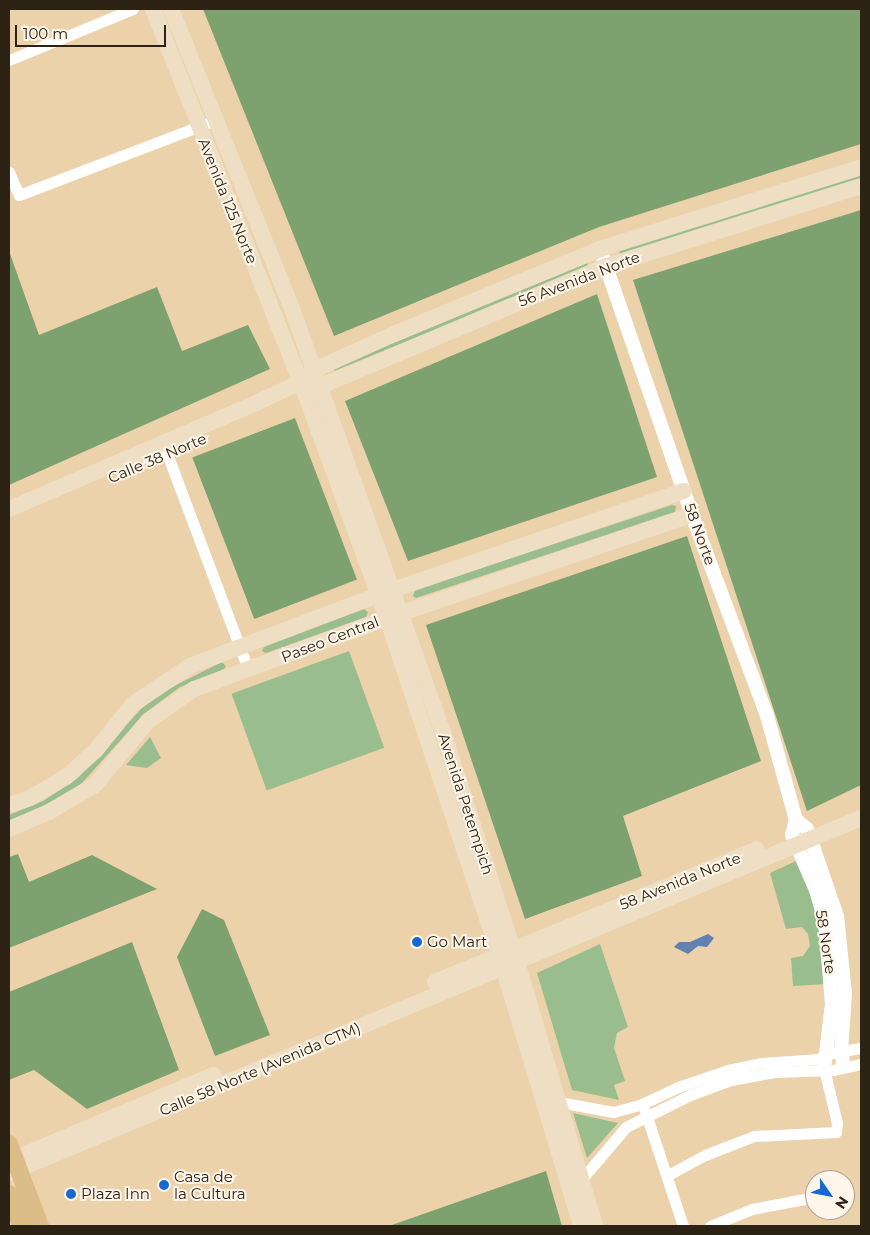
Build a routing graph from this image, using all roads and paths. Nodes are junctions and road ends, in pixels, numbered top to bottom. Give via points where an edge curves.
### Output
1 (133, 9) edge
2 (153, 9) edge
3 (171, 9) edge
4 (9, 60) edge
5 (215, 120) junction
6 (198, 128) junction
7 (861, 167) edge
8 (9, 172) edge
9 (861, 186) edge
10 (600, 249) junction
11 (607, 266) junction
12 (290, 303) junction
13 (343, 356) junction
14 (309, 383) junction
15 (165, 448) junction
16 (684, 491) junction
17 (9, 509) edge
18 (692, 515) junction
19 (9, 521) edge
20 (385, 593) junction
21 (394, 615) junction
22 (241, 646) junction
23 (247, 667) junction
24 (9, 805) edge
25 (861, 806) edge
26 (861, 818) edge
27 (9, 829) edge
28 (800, 834) junction
29 (831, 919) junction
30 (508, 958) junction
31 (861, 1048) edge
32 (841, 1052) junction
33 (826, 1054) junction
34 (861, 1064) edge
35 (844, 1066) junction
36 (824, 1069) junction
37 (559, 1102) junction
38 (644, 1109) junction
39 (11, 1161) edge
40 (668, 1175) junction
41 (581, 1180) junction
42 (9, 1194) edge
43 (805, 1199) edge
44 (22, 1226) edge
45 (40, 1226) edge
46 (581, 1226) edge
47 (595, 1226) edge
48 (683, 1226) edge
49 (710, 1226) edge

1 - 4 street
2 - 6 main road, Avenida 125 Norte
3 - 5 main road, Avenida 125 Norte
5 - 6 street
5 - 12 main road, Avenida 125 Norte
6 - 8 street via 19,195
6 - 14 main road, Avenida 125 Norte
7 - 10 main road, 56 Avenida Norte
9 - 11 main road, 56 Avenida Norte
10 - 11 street, 58 Norte
10 - 13 main road, 56 Avenida Norte
11 - 14 main road, 56 Avenida Norte
11 - 16 street, 58 Norte
12 - 13 main road, 56 Avenida Norte via 299,311 320,358
12 - 14 main road, Avenida 125 Norte
13 - 14 main road, 56 Avenida Norte
14 - 15 main road, Calle 38 Norte
14 - 20 main road, Avenida Petempich
15 - 17 main road, Calle 38 Norte
15 - 19 main road, Calle 38 Norte
15 - 22 street
16 - 18 street, 58 Norte
16 - 20 main road, Paseo Central
18 - 21 main road, Paseo Central
18 - 28 street, 58 Norte via 767,716
20 - 21 main road, Avenida Petempich
20 - 22 main road, Paseo Central
21 - 23 main road, Paseo Central via 292,655
21 - 30 main road, Avenida Petempich
22 - 23 street
22 - 24 main road, Paseo Central via 190,666 158,685 133,704 96,750 66,778 30,798
23 - 27 main road, Paseo Central via 194,689 166,706 148,721 95,785 49,812
25 - 28 main road, 58 Avenida Norte
26 - 28 main road, 58 Avenida Norte
28 - 29 street, 58 Norte
28 - 30 main road, 58 Avenida Norte
29 - 32 street, 58 Norte via 845,993
29 - 33 street, 58 Norte via 832,1004
30 - 37 main road, Avenida Petempich
30 - 39 main road, Calle 58 Norte (Avenida CTM)
30 - 46 main road, Avenida Petempich
31 - 32 street
32 - 33 street
32 - 35 street, 58 Norte
33 - 36 street, 58 Norte
33 - 38 street via 818,1058 760,1063 728,1070 678,1087
34 - 35 street
35 - 36 street
36 - 38 street via 775,1072 731,1080
36 - 40 street via 837,1123 836,1132 754,1136 734,1142
37 - 38 street via 613,1112
37 - 41 main road, Avenida Petempich
38 - 40 street
38 - 41 street
39 - 45 main road
40 - 48 street
41 - 47 main road, Avenida Petempich
42 - 44 main road
43 - 49 street via 752,1209

